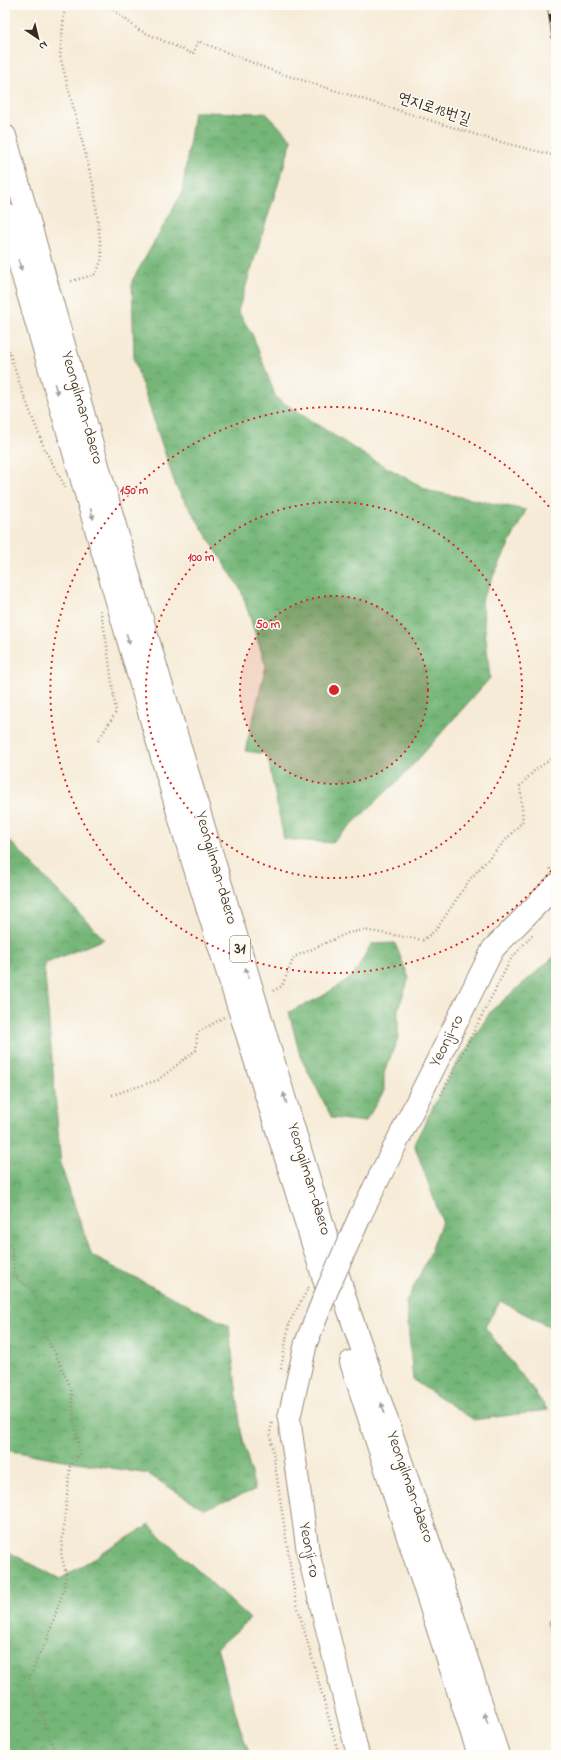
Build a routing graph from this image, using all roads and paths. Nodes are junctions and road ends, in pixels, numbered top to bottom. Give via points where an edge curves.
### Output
1 (65, 5) edge
2 (107, 5) edge
3 (5, 136) edge
4 (556, 156) edge
5 (5, 214) edge
6 (69, 282) dead end
7 (10, 300) dead end
8 (5, 302) edge
9 (5, 339) edge
10 (66, 489) dead end
11 (98, 601) dead end
12 (98, 741) dead end
13 (556, 756) edge
14 (556, 885) edge
15 (539, 928) dead end
16 (273, 991) dead end
17 (228, 1015) dead end
18 (112, 1095) dead end
19 (439, 1098) dead end
20 (5, 1238) edge
21 (406, 1503) junction
22 (476, 1635) dead end
23 (437, 1672) dead end
24 (56, 1755) edge
25 (358, 1755) edge
26 (478, 1755) edge
27 (498, 1755) edge

1 - 6 path via 60,56 94,186 102,258 96,274
2 - 4 path, 연지로18번길 via 139,30 193,54 198,41 273,71 492,140
21 -> 3 main road, Yeongilman-daero / 31 via 130,579
5 -> 21 main road, Yeongilman-daero / 31 via 186,840 306,1222
7 - 8 path
9 - 10 path via 46,450
11 - 12 path via 116,712
13 - 16 path via 535,770 520,786 523,821 470,879 436,930 423,940 364,930 348,933 294,957 282,986
14 - 25 main road, Yeonji-ro, bridge via 493,949 362,1214 306,1343 289,1418 308,1552
15 - 19 path via 512,959
17 - 18 path via 197,1033 196,1050 158,1080
20 - 24 path via 12,1247 14,1276 32,1290 43,1316 43,1329 71,1389 80,1454 70,1467 61,1553 66,1575 63,1591 46,1642 29,1681
21 - 22 main road via 447,1569 462,1611
21 - 23 main road via 410,1567
21 - 26 main road, Yeongilman-daero / 31
27 -> 21 main road, Yeongilman-daero / 31

